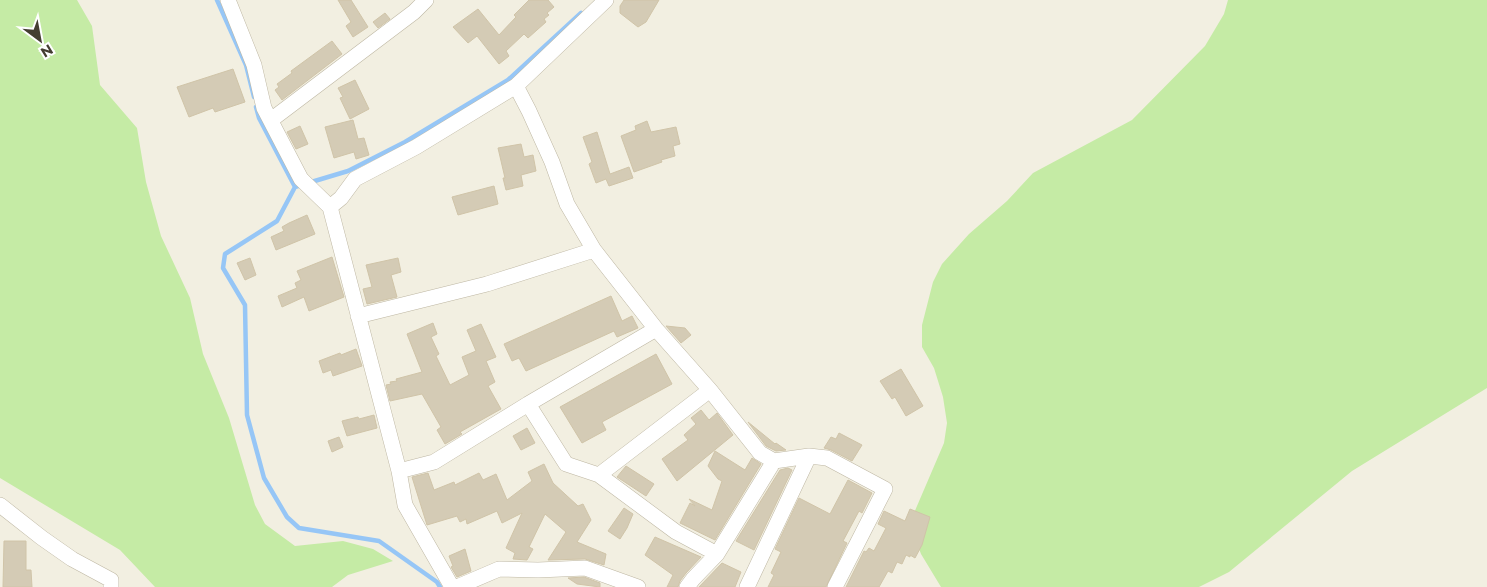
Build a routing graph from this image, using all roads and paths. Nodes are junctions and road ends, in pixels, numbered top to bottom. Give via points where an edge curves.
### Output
1 (228, 0) edge
2 (426, 0) edge
3 (606, 0) edge
4 (516, 86) junction
5 (271, 120) junction
6 (330, 207) junction
7 (594, 250) junction
8 (358, 316) junction
9 (656, 329) junction
10 (710, 390) junction
11 (528, 404) junction
12 (810, 456) junction
13 (774, 461) junction
14 (399, 471) junction
15 (599, 475) junction
16 (0, 505) edge
17 (718, 554) junction
18 (112, 587) edge
19 (452, 587) edge
20 (458, 587) edge
21 (638, 587) edge
22 (687, 587) edge
23 (747, 587) edge
24 (835, 587) edge

1 - 5 street via 254,64 264,108
2 - 5 street
3 - 4 street
4 - 6 street via 356,179
4 - 7 street via 552,162 567,204
5 - 6 street via 301,179
6 - 8 street
7 - 8 street via 487,284
7 - 9 street
8 - 14 street
9 - 10 street
9 - 11 street
10 - 13 street via 760,454
10 - 15 street
11 - 14 street via 434,462
11 - 15 street via 566,464
12 - 13 street
12 - 23 street
12 - 24 street via 827,458 885,489
13 - 17 street
14 - 19 street via 405,505
15 - 17 street via 676,532
16 - 18 street via 72,559 112,580
17 - 22 street
20 - 21 street via 499,569 585,568

